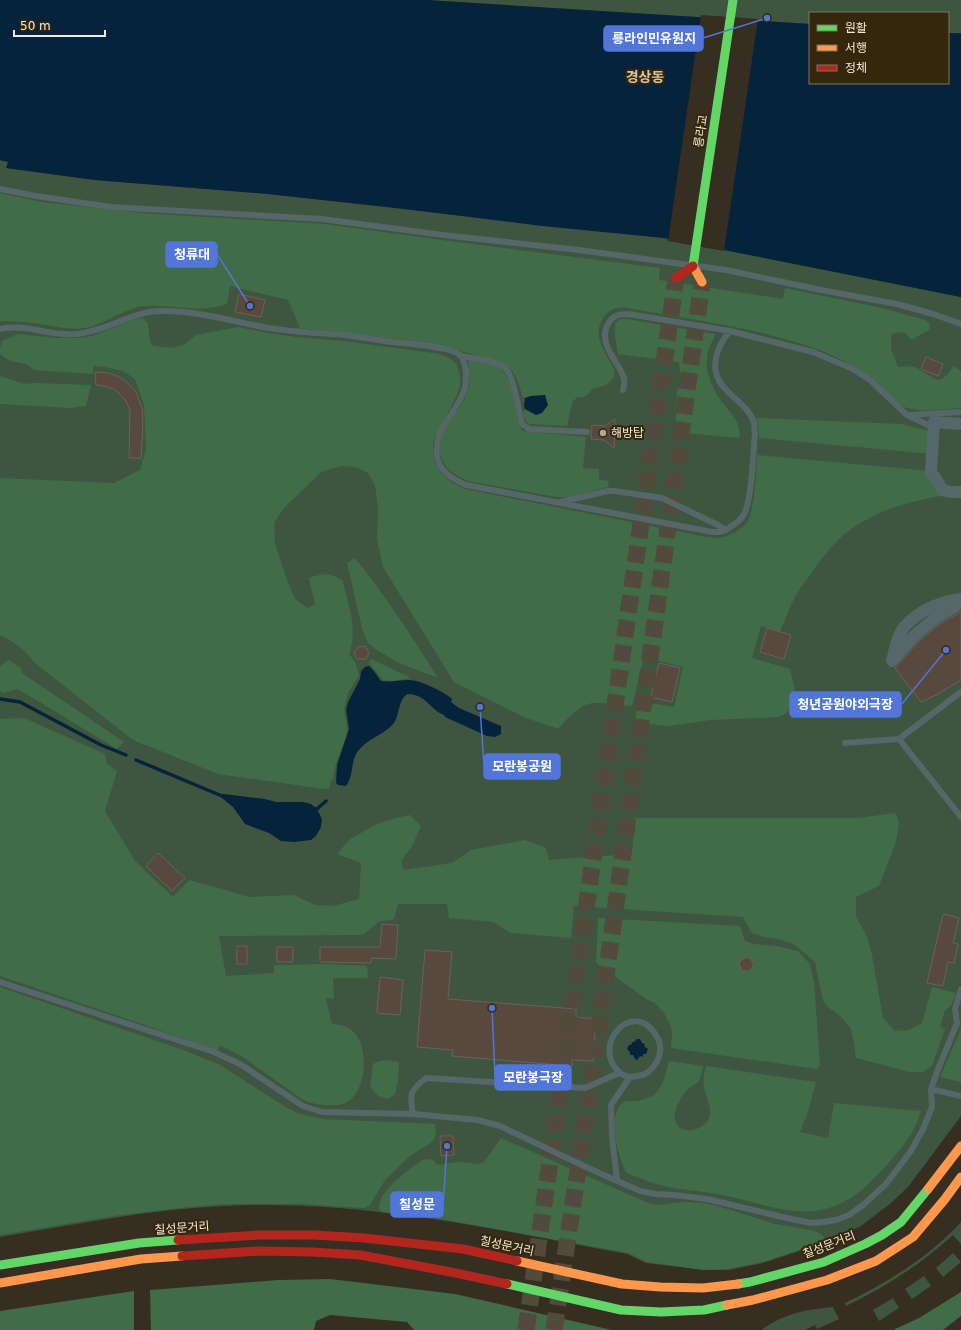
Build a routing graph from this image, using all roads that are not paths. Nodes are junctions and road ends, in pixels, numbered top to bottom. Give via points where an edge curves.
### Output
1 (733, 0) edge
2 (740, 0) edge
3 (731, 16) junction
4 (0, 189) edge
5 (693, 266) junction
6 (676, 278) dead end
7 (702, 282) tunnel mouth
8 (961, 324) edge
9 (0, 329) edge
10 (730, 331) junction
11 (460, 356) junction
12 (623, 390) dead end
13 (961, 412) edge
14 (907, 415) junction
15 (961, 424) edge
16 (934, 428) junction
17 (587, 432) dead end
18 (961, 492) edge
19 (557, 503) junction
20 (726, 530) junction
21 (961, 599) edge
22 (961, 603) edge
23 (961, 692) edge
24 (899, 739) junction
25 (845, 743) dead end
26 (961, 817) edge
27 (0, 982) edge
28 (961, 989) edge
29 (619, 1073) junction
30 (630, 1077) junction
31 (931, 1089) junction
32 (961, 1096) edge
33 (413, 1114) junction
34 (961, 1146) edge
35 (961, 1177) edge
36 (617, 1180) junction
37 (0, 1265) edge
38 (0, 1283) edge

1 - 3 main road, 릉라교
2 - 3 main road
3 - 5 main road, 릉라교
4 - 8 lane via 111,207 322,219 718,269 897,304
5 - 6 main road
5 - 7 main road
9 - 11 lane via 10,327 88,333 140,314 164,311 196,313 292,332 431,347 451,351
10 - 12 lane via 629,314 616,315 607,325 605,337 624,378
10 - 14 lane via 794,347 853,369 870,380
10 - 20 lane via 720,345 715,370 721,385 749,414 755,432 748,504 739,521
11 - 17 lane via 494,362 505,368 510,376 525,428
11 - 19 lane via 465,363 465,387 436,443 438,461 443,471 466,485
13 - 14 lane
14 - 16 lane
15 - 16 street via 934,422
16 - 18 street via 931,473 937,478 942,490
19 - 20 lane via 712,532
19 - 20 lane via 608,491 653,496
21 - 22 street via 932,606 905,626 892,661 916,634 937,617
23 - 24 lane
24 - 25 lane
24 - 26 lane
27 - 33 lane via 214,1052 240,1064 303,1106 322,1112
28 - 31 lane via 955,1009 957,1023
29 - 30 lane
29 - 30 lane via 612,1062 609,1049 612,1036 619,1027 631,1021 643,1023 653,1030 660,1041 660,1053 655,1066 644,1075
29 - 33 lane via 585,1088 426,1078 413,1088 410,1101
30 - 36 lane via 611,1105
31 - 32 lane
31 - 36 lane via 932,1107 911,1151 886,1184 863,1205 836,1220 812,1223 791,1220 707,1199 640,1191
33 - 36 lane via 478,1120 500,1126
34 - 37 main road, 칠성문거리 via 901,1222 882,1235 824,1262 750,1282 703,1288 622,1284 463,1249 314,1235 260,1235 139,1243
35 - 38 main road via 913,1237 876,1261 827,1280 704,1310 621,1310 456,1273 360,1255 312,1252 258,1251 141,1259

